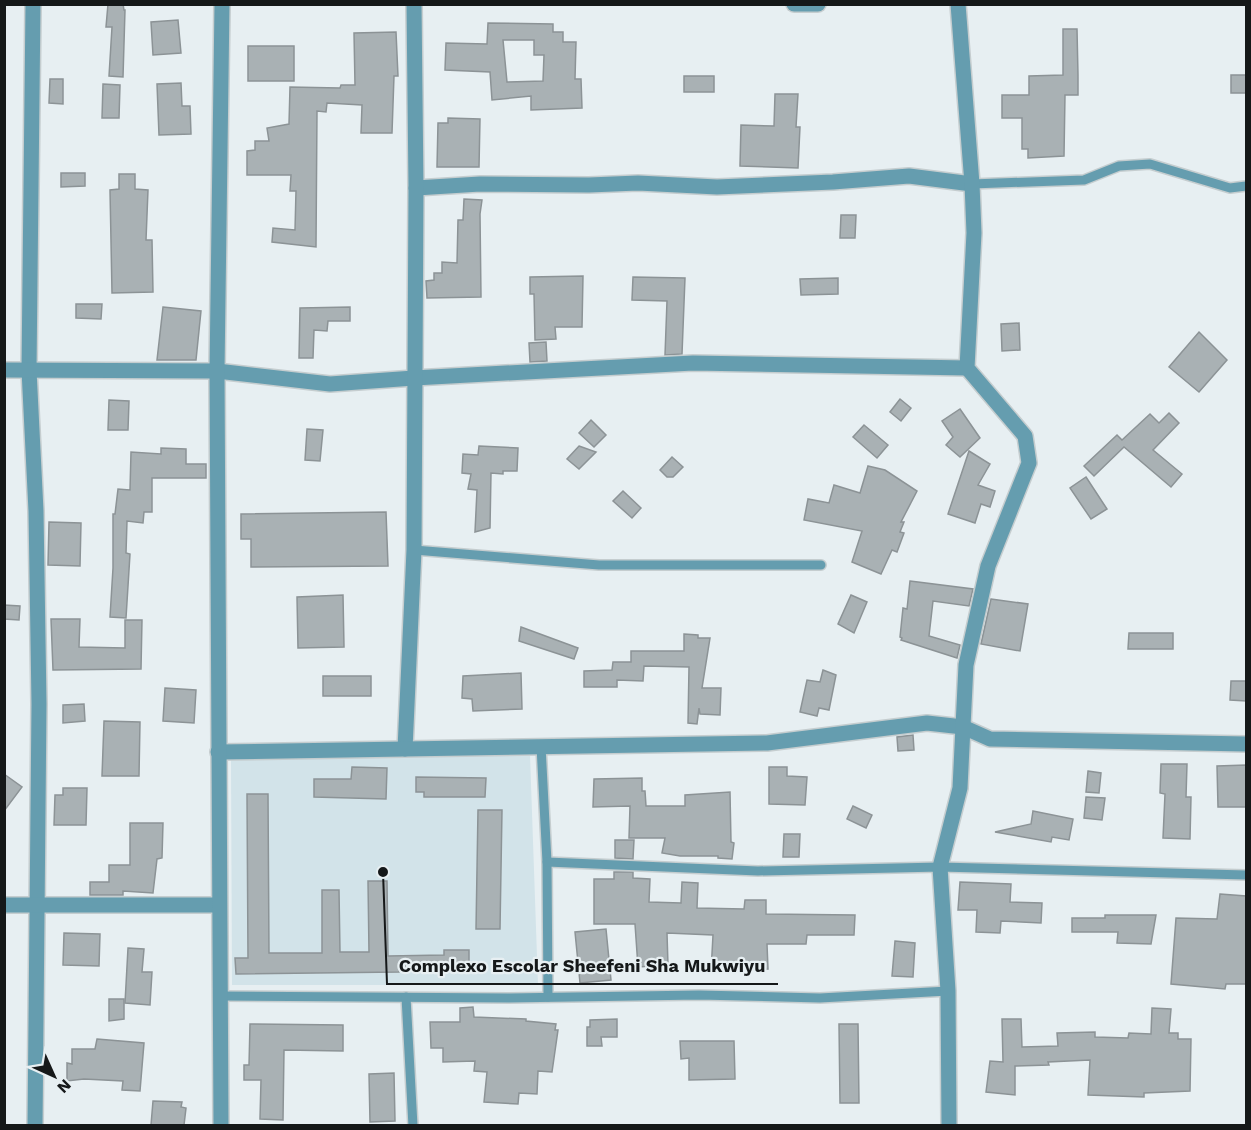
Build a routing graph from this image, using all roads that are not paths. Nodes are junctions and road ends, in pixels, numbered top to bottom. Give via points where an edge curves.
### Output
1 (33, 4) edge
2 (222, 4) edge
3 (414, 4) edge
4 (794, 4) edge
5 (818, 4) edge
6 (958, 4) edge
7 (972, 184) junction
8 (1246, 186) edge
9 (416, 188) junction
10 (967, 368) junction
11 (4, 370) edge
12 (29, 370) junction
13 (217, 371) junction
14 (414, 378) junction
15 (414, 550) junction
16 (821, 565) dead end
17 (963, 728) junction
18 (1246, 744) edge
19 (541, 747) junction
20 (405, 749) junction
21 (218, 752) junction
22 (547, 862) junction
23 (940, 867) junction
24 (1246, 875) edge
25 (37, 903) junction
26 (4, 905) edge
27 (219, 905) junction
28 (948, 991) junction
29 (220, 996) junction
30 (406, 997) junction
31 (548, 997) junction
32 (35, 1125) edge
33 (221, 1125) edge
34 (412, 1125) edge
35 (949, 1125) edge

1 - 12 street
2 - 13 street
3 - 9 street
4 - 5 street
6 - 7 street
7 - 8 lane via 1084,180 1119,166 1150,164 1230,188
7 - 9 street via 909,176 717,187 638,183
7 - 10 street via 974,233
9 - 14 street
10 - 14 street via 693,363
10 - 17 street via 1025,436 1029,463 988,566 966,665
11 - 12 street
12 - 13 street
12 - 25 street via 39,704
13 - 14 street via 330,384
13 - 21 street
14 - 15 street
15 - 16 lane via 599,565
15 - 20 street
17 - 18 street via 990,739
17 - 19 street via 927,723 767,743
17 - 23 street via 960,788
19 - 20 street
19 - 22 lane
20 - 21 street
21 - 27 street
22 - 23 lane via 758,871
22 - 31 lane
23 - 24 lane
23 - 28 street
25 - 26 street
25 - 27 street
25 - 32 street
27 - 29 street
28 - 31 lane via 820,998
28 - 35 street
29 - 30 lane
29 - 33 street
30 - 31 lane
30 - 34 lane

